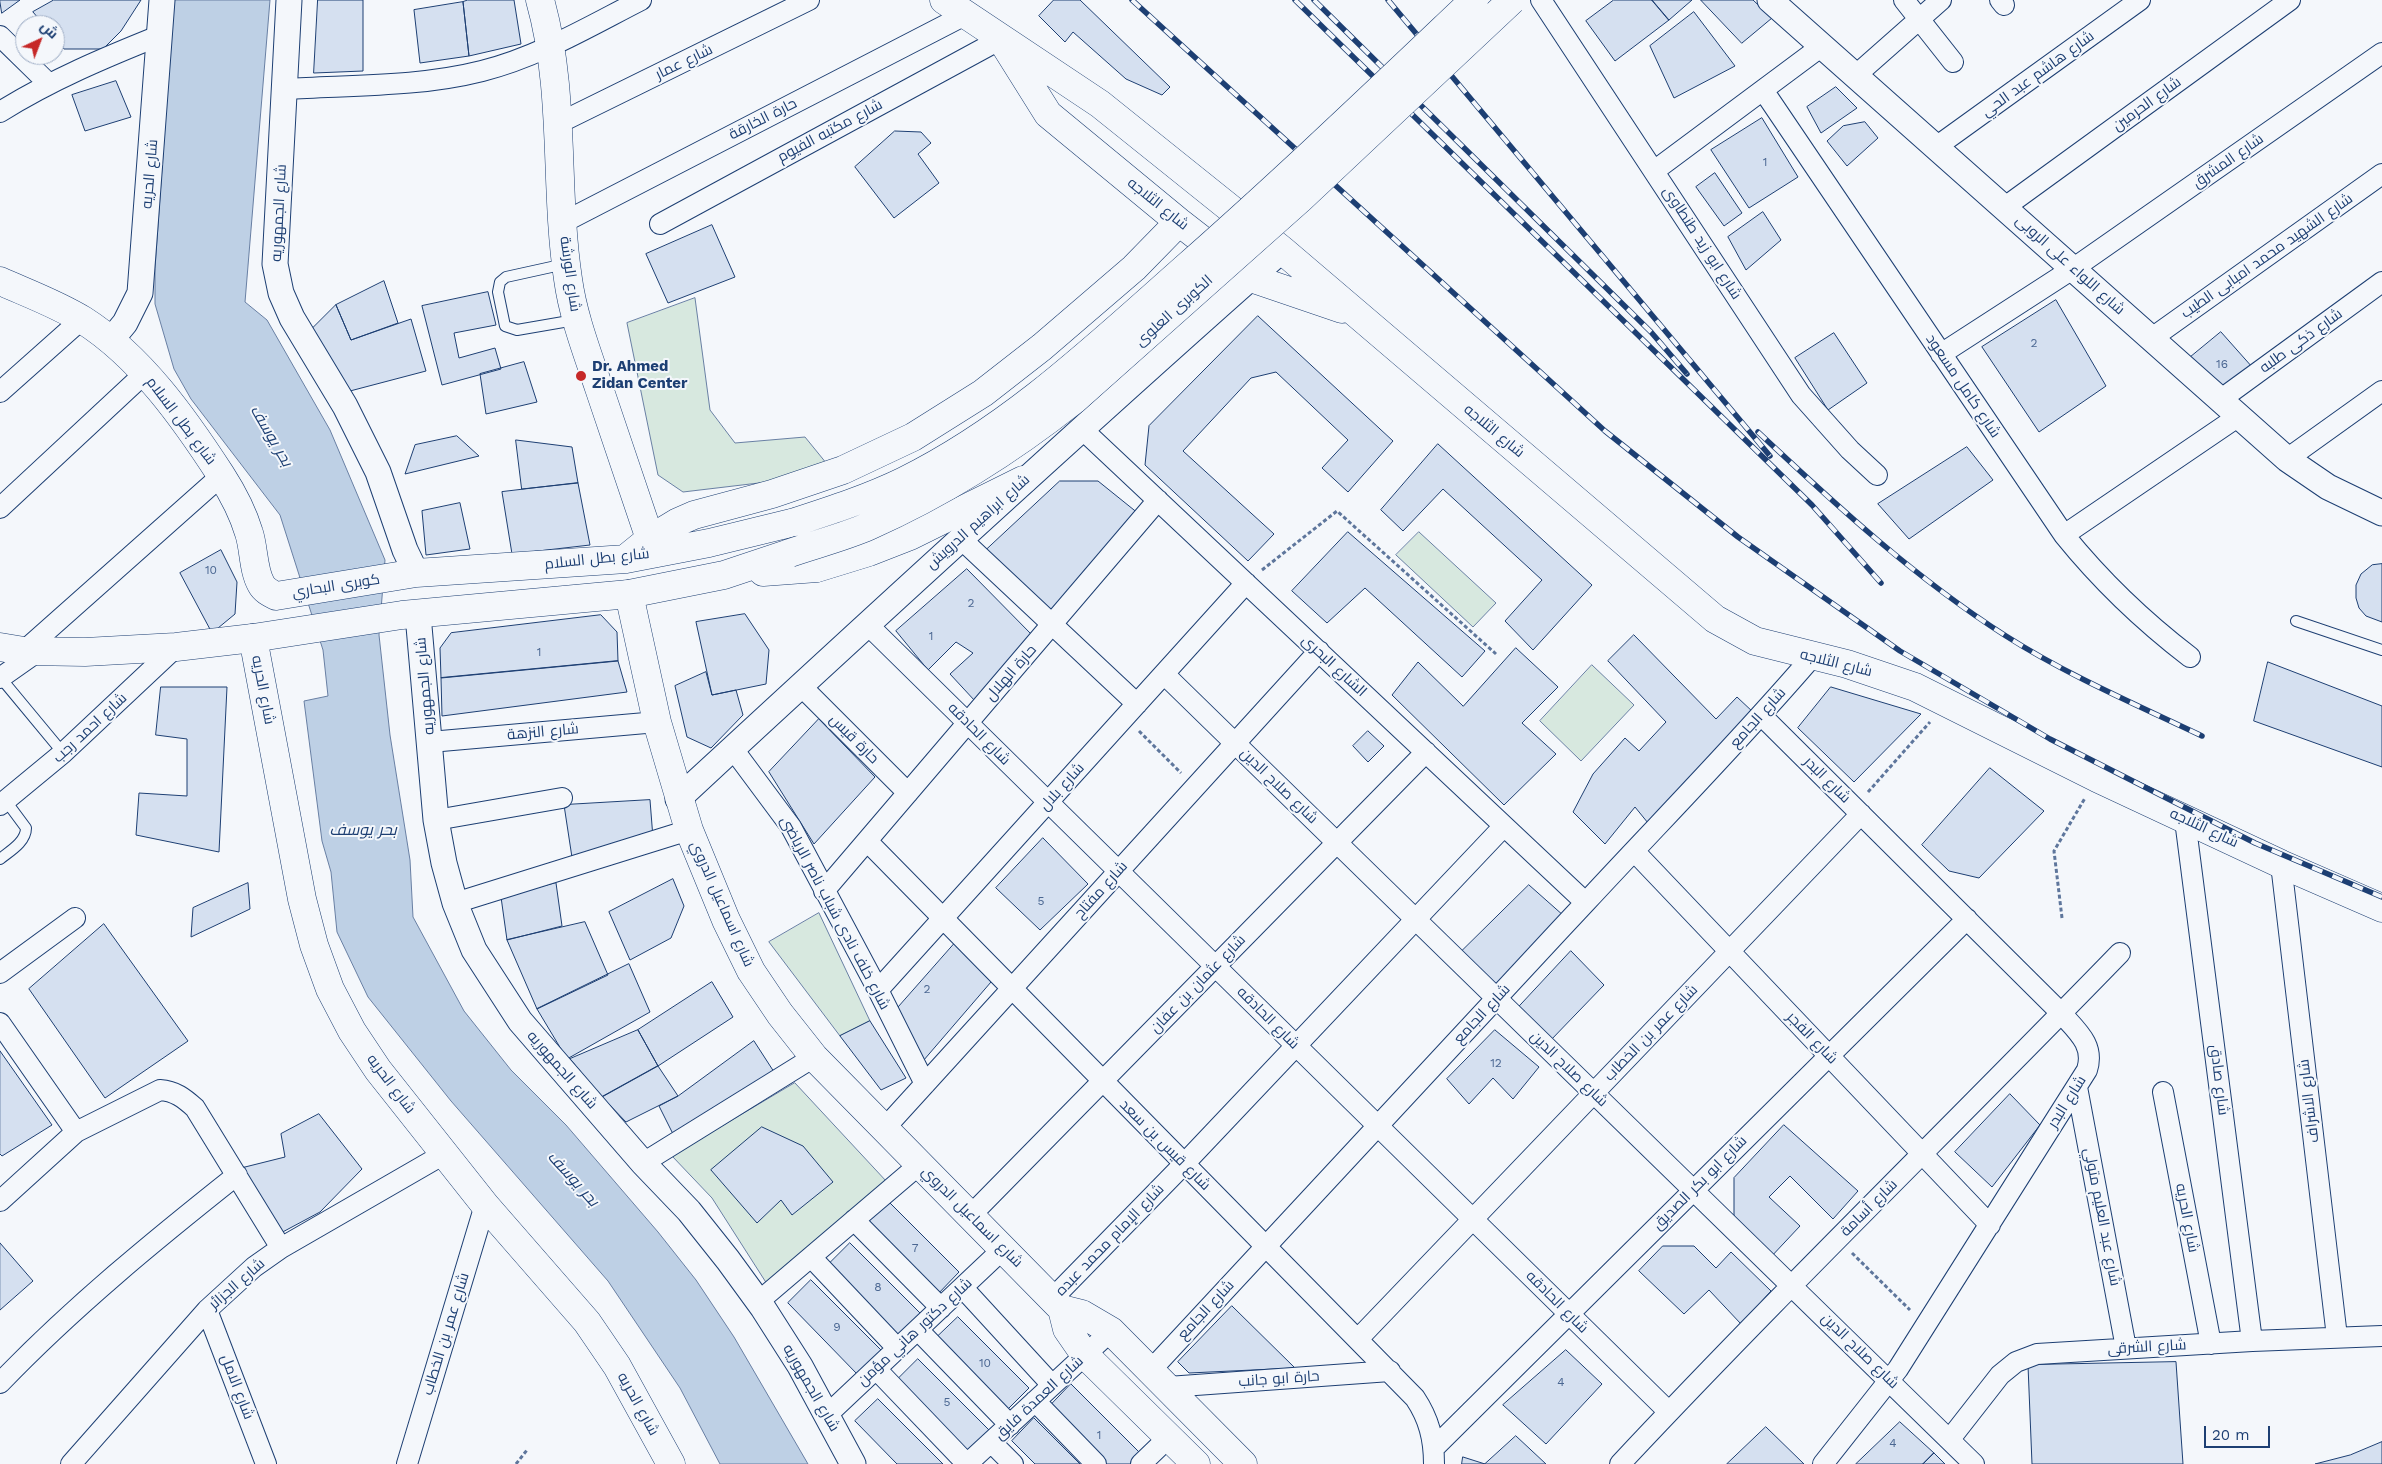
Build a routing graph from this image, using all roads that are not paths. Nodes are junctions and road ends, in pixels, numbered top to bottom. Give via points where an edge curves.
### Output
1 (162, 0) edge
2 (290, 0) edge
3 (540, 0) edge
4 (641, 0) edge
5 (809, 0) edge
6 (1474, 0) edge
7 (1512, 0) edge
8 (1770, 0) edge
9 (1904, 0) edge
10 (1941, 0) edge
11 (2140, 0) edge
12 (2290, 0) edge
13 (1550, 4) edge
14 (955, 8) edge
15 (1919, 19) junction
16 (161, 35) junction
17 (0, 36) edge
18 (1001, 39) junction
19 (552, 46) junction
20 (1822, 46) junction
21 (2382, 53) edge
22 (1953, 62) dead end
23 (1856, 76) junction
24 (49, 84) junction
25 (286, 89) junction
26 (1763, 90) junction
27 (0, 112) edge
28 (559, 123) junction
29 (1936, 147) junction
30 (1654, 171) junction
31 (2382, 174) edge
32 (2005, 207) junction
33 (1179, 222) junction
34 (562, 223) junction
35 (660, 224) dead end
36 (1282, 250) junction
37 (566, 264) junction
38 (2074, 268) junction
39 (1251, 278) junction
40 (0, 281) edge
41 (2382, 282) edge
42 (1357, 314) junction
43 (82, 319) junction
44 (576, 320) junction
45 (2152, 338) junction
46 (110, 340) junction
47 (1941, 354) junction
48 (145, 373) junction
49 (2382, 391) edge
50 (0, 392) edge
51 (2220, 400) junction
52 (2239, 416) junction
53 (1083, 430) junction
54 (2287, 459) junction
55 (1877, 475) dead end
56 (221, 476) junction
57 (1023, 480) junction
58 (1158, 500) junction
59 (0, 508) edge
60 (2382, 513) edge
61 (795, 522) joint
62 (2064, 535) junction
63 (960, 538) junction
64 (650, 539) junction
65 (626, 558) junction
66 (406, 574) junction
67 (724, 575) junction
68 (1246, 583) junction
69 (629, 594) junction
70 (276, 596) joint
71 (410, 615) junction
72 (2296, 622) dead end
73 (867, 624) junction
74 (1052, 625) junction
75 (253, 638) junction
76 (176, 647) junction
77 (20, 650) edge
78 (2382, 650) edge
79 (1318, 652) junction
80 (1812, 657) junction
81 (2190, 657) dead end
82 (1164, 674) junction
83 (0, 677) edge
84 (801, 686) junction
85 (1131, 711) junction
86 (1762, 716) junction
87 (657, 722) junction
88 (968, 723) junction
89 (430, 742) junction
90 (1235, 743) junction
91 (733, 749) junction
92 (1426, 752) junction
93 (63, 753) junction
94 (908, 793) junction
95 (562, 798) dead end
96 (5, 799) edge
97 (678, 799) junction
98 (1048, 802) junction
99 (1858, 811) junction
100 (436, 820) junction
101 (2185, 820) junction
102 (1504, 826) junction
103 (689, 830) junction
104 (867, 841) junction
105 (1337, 843) junction
106 (1634, 851) junction
107 (0, 859) edge
108 (2281, 864) junction
109 (1119, 871) junction
110 (824, 891) junction
111 (1585, 902) junction
112 (456, 904) junction
113 (2382, 908) edge
114 (75, 918) dead end
115 (943, 918) junction
116 (1967, 919) junction
117 (1416, 920) junction
118 (1730, 952) junction
119 (2120, 953) dead end
120 (1216, 966) junction
121 (0, 973) edge
122 (1012, 988) junction
123 (878, 990) junction
124 (1497, 999) junction
125 (2061, 1013) junction
126 (0, 1023) edge
127 (1296, 1046) junction
128 (1829, 1056) junction
129 (814, 1057) junction
130 (1103, 1081) junction
131 (925, 1084) junction
132 (2077, 1087) junction
133 (2163, 1092) dead end
134 (1594, 1093) junction
135 (1376, 1124) junction
136 (884, 1129) junction
137 (76, 1132) junction
138 (444, 1154) junction
139 (1923, 1155) junction
140 (643, 1163) junction
141 (920, 1164) junction
142 (1184, 1164) junction
143 (238, 1175) junction
144 (1694, 1190) junction
145 (0, 1201) edge
146 (485, 1205) junction
147 (971, 1216) junction
148 (854, 1220) junction
149 (1473, 1220) junction
150 (1990, 1225) junction
151 (1266, 1246) junction
152 (281, 1248) junction
153 (1004, 1249) junction
154 (811, 1257) junction
155 (1790, 1285) junction
156 (962, 1288) junction
157 (758, 1302) junction
158 (1057, 1304) junction
159 (941, 1308) junction
160 (207, 1310) junction
161 (1569, 1314) junction
162 (918, 1330) junction
163 (1111, 1331) junction
164 (2382, 1336) edge
165 (2337, 1337) junction
166 (1358, 1339) junction
167 (2252, 1340) junction
168 (2211, 1344) junction
169 (2126, 1348) junction
170 (898, 1349) junction
171 (1085, 1355) junction
172 (876, 1369) junction
173 (1390, 1371) junction
174 (1159, 1379) junction
175 (1890, 1381) junction
176 (0, 1383) edge
177 (1052, 1386) junction
178 (1035, 1401) junction
179 (1669, 1412) junction
180 (827, 1415) junction
181 (1010, 1425) junction
182 (1168, 1437) junction
183 (1950, 1439) junction
184 (991, 1442) junction
185 (1434, 1456) edge
186 (71, 1464) edge
187 (266, 1464) edge
188 (407, 1464) edge
189 (671, 1464) edge
190 (853, 1464) edge
191 (967, 1464) edge
192 (1013, 1464) edge
193 (1096, 1464) edge
194 (1141, 1464) edge
195 (1196, 1464) edge
196 (1243, 1464) edge
197 (1620, 1464) edge
198 (1823, 1464) edge
199 (1974, 1464) edge

1 - 16 street, شارع الحريه
2 - 25 street, شارع الجمهوريه
3 - 19 main road, شارع الورشة
4 - 19 street
5 - 28 street, شارع عمار
6 - 61 main road, الكوبرى العلوى, bridge via 1284,182 1057,382 1016,414 964,448 904,480 858,501
7 - 67 main road, الكوبرى العلوى, bridge via 1300,199 1035,431 976,471 868,527
8 - 20 street, شارع اللواء على الروبى
9 - 15 street
10 - 15 street
11 - 29 street, شارع هاشم عبد الحي
12 - 32 street, شارع الحرمين
13 - 30 street, شارع ابو زيد طنطاوى
14 - 18 main road, شارع الثلاجه
14 - 34 street, حارة الخارقة
15 - 22 street
15 - 23 street
16 - 24 street
16 - 46 street, شارع الحريه via 140,292 125,323
17 - 24 street
18 - 33 main road, شارع الثلاجه via 1048,114
18 - 35 street, شارع مكتبه الفيوم
18 - 36 main road, شارع الثلاجه via 1100,104
19 - 25 street via 482,71 422,81
19 - 28 main road, شارع الورشة
20 - 23 street, شارع اللواء على الروبى
20 - 26 street
21 - 38 street, شارع المشرق
23 - 29 street, شارع اللواء على الروبى
24 - 27 street
25 - 66 street, شارع الجمهوريه via 275,264 281,293 378,472 405,550
26 - 30 street
26 - 47 street, شارع كامل مسعود
28 - 34 main road, شارع الورشة
29 - 32 street, شارع اللواء على الروبى
30 - 55 street, شارع ابو زيد طنطاوى via 1801,394 1850,450
31 - 45 street, شارع الشهيد محمد امبابى الطيب
32 - 38 street, شارع اللواء على الروبى
33 - 39 main road, شارع الثلاجه
33 - 64 main road via 1134,268 1042,346 983,393 913,437 843,470 694,515
34 - 37 main road, شارع الورشة
36 - 39 street, شارع ابراهيم الدرويش
36 - 42 main road, شارع الثلاجه
37 - 44 main road, شارع الورشة
37 - 44 lane via 506,277 500,282 498,292 509,329
38 - 45 street, شارع اللواء على الروبى
38 - 47 street, شارع المشرق
39 - 42 main road, شارع الثلاجه
39 - 53 street, شارع ابراهيم الدرويش
40 - 43 main road, شارع بطل السلام
41 - 51 street, شارع ذكى طلبه
42 - 80 main road, شارع الثلاجه via 1715,620 1755,641
43 - 46 main road, شارع بطل السلام
43 - 50 street
44 - 64 main road, شارع الورشة
45 - 51 street, شارع اللواء على الروبى
46 - 48 main road, شارع بطل السلام
47 - 62 street, شارع كامل مسعود
48 - 56 main road, شارع بطل السلام via 166,397
48 - 59 street
49 - 54 street
51 - 52 street, شارع اللواء على الروبى
52 - 54 street, شارع اللواء على الروبى
52 - 62 street
53 - 57 street, شارع ابراهيم الدرويش
53 - 58 street, الشارع البحرى
54 - 60 street, شارع اللواء على الروبى via 2328,487
56 - 70 main road, شارع بطل السلام via 247,525 259,580 265,590
56 - 77 street
57 - 63 street, شارع ابراهيم الدرويش
57 - 67 main road via 910,536 869,552 816,568
58 - 68 street, الشارع البحرى
58 - 74 street, حارة الهلال
61 - 65 main road, شارع بطل السلام via 709,543
62 - 81 street, شارع كامل مسعود via 2123,601
63 - 73 street, شارع ابراهيم الدرويش
63 - 74 street
64 - 65 main road
65 - 66 main road, شارع بطل السلام
66 - 70 main road, كوبرى البحاري
67 - 69 main road
68 - 79 street, الشارع البحرى
68 - 82 street, شارع بلال
69 - 71 main road
69 - 87 main road, شارع اسماعيل الدروي
71 - 75 main road
71 - 89 street, شارع الجمهوريه
72 - 78 lane
73 - 84 street, شارع ابراهيم الدرويش
73 - 88 street, شارع الحادقه
74 - 85 street
74 - 88 street, حارة الهلال
75 - 76 main road
75 - 138 main road, شارع الحريه via 302,899 330,989 378,1070
76 - 77 main road via 85,652
76 - 93 street, شارع احمد رجب
77 - 83 street
79 - 90 street, شارع مفتاح
79 - 92 street, الشارع البحرى
80 - 86 street, شارع الجامع
80 - 101 main road, شارع الثلاجه via 1881,674 1947,702
82 - 85 street, شارع بلال
82 - 90 street, شارع صلاح الدين
83 - 93 lane
84 - 91 street, شارع ابراهيم الدرويش
84 - 94 street, حارة قيس
85 - 98 street, شارع بلال
86 - 99 street, شارع البدر
86 - 106 street, شارع الجامع
87 - 89 street, شارع النزهة
87 - 97 main road, شارع اسماعيل الدروي
88 - 94 street, حارة الهلال
88 - 98 street, شارع الحادقه
89 - 100 street, شارع الجمهوريه
90 - 105 street, شارع صلاح الدين
90 - 109 street, شارع مفتاح
91 - 97 street, شارع ابراهيم الدرويش
91 - 110 street, شارع خلف نادى شباب ناصر الرياضى via 791,827
92 - 102 street, الشارع البحرى
92 - 105 street, شارع عثمان بن عفان
93 - 96 street, شارع احمد رجب
94 - 104 street, حارة الهلال
95 - 100 street
96 - 107 lane via 26,828 26,834
97 - 103 main road, شارع اسماعيل الدروي
98 - 109 street, شارع الحادقه
98 - 115 street, شارع بلال
99 - 116 street, شارع البدر
99 - 118 street, شارع عمر بن الخطاب
100 - 112 street, شارع الجمهوريه
101 - 108 main road, شارع الثلاجه
101 - 167 street, شارع صادق
102 - 111 street, الشارع البحرى
102 - 117 street, شارع الإمام محمد عبده
103 - 112 street
103 - 129 main road, شارع اسماعيل الدروي via 751,971
104 - 110 street, حارة الهلال
104 - 115 street, شارع قيس بن سعد
105 - 117 street, شارع صلاح الدين
105 - 120 street, شارع عثمان بن عفان
106 - 111 street, شارع الجامع
106 - 118 street, شارع الفجر
108 - 113 main road, شارع الثلاجه
108 - 165 street, شارع الاشراف
109 - 120 street, شارع الحادقه
109 - 122 street, شارع مفتاح
110 - 123 street, شارع خلف نادى شباب ناصر الرياضى
111 - 124 street, شارع الجامع
112 - 140 street, شارع الجمهوريه via 474,950 520,1021
114 - 121 street
115 - 122 street, شارع قيس بن سعد
115 - 123 street, شارع بلال
116 - 125 street, شارع البدر
116 - 128 street, شارع ابو بكر الصديق
117 - 124 street, شارع صلاح الدين
117 - 127 street, شارع الإمام محمد عبده
118 - 128 street, شارع الفجر
118 - 134 street, شارع عمر بن الخطاب
119 - 125 street, شارع أسامة
120 - 127 street, شارع الحادقه
120 - 130 street, شارع عثمان بن عفان
122 - 130 street, شارع قيس بن سعد
122 - 131 street, شارع مفتاح
123 - 131 street, شارع خلف نادى شباب ناصر الرياضى
124 - 134 street, شارع صلاح الدين
124 - 135 street, شارع الجامع
125 - 132 street, شارع البدر via 2090,1050 2087,1070
125 - 139 street, شارع أسامة
126 - 137 street
127 - 135 street, شارع الحادقه
127 - 142 street, شارع الإمام محمد عبده
128 - 139 street, شارع الفجر
128 - 144 street, شارع ابو بكر الصديق
129 - 136 main road, شارع اسماعيل الدروي
129 - 140 street
130 - 142 street, شارع قيس بن سعد
130 - 147 street, شارع عثمان بن عفان
131 - 136 street, شارع مفتاح
132 - 150 street, شارع البدر
132 - 169 street, شارع عبد العليم متولي
133 - 168 street, شارع الحريه
134 - 144 street, شارع صلاح الدين
134 - 149 street, شارع عمر بن الخطاب
135 - 149 street, شارع الحادقه
135 - 151 street, شارع الجامع
136 - 141 main road, شارع اسماعيل الدروي
137 - 143 street via 160,1090 171,1090 195,1108
137 - 145 street
138 - 146 main road, شارع الحريه
138 - 152 street, شارع الجزائر
139 - 150 street, شارع الفجر
139 - 155 street, شارع أسامة
140 - 157 street, شارع الجمهوريه via 689,1210
141 - 147 main road, شارع اسماعيل الدروي
141 - 148 street
142 - 151 street, شارع قيس بن سعد
142 - 158 street, شارع الإمام محمد عبده
143 - 152 street
143 - 176 street via 106,1283
144 - 155 street, شارع صلاح الدين
144 - 161 street, شارع ابو بكر الصديق
146 - 188 street, شارع عمر بن الخطاب
146 - 189 main road, شارع الحريه via 587,1322 617,1366
147 - 153 main road, شارع اسماعيل الدروي
148 - 154 street
148 - 159 street
149 - 161 street, شارع الحادقه
149 - 166 street, شارع عمر بن الخطاب
150 - 175 street, شارع البدر
151 - 166 street, شارع قيس بن سعد
151 - 174 street, شارع الجامع
152 - 160 street, شارع الجزائر via 230,1286
153 - 156 street, شارع دكتور هاني مؤمن
153 - 158 main road, شارع اسماعيل الدروي
154 - 157 street
154 - 170 street
155 - 175 street, شارع صلاح الدين
155 - 179 street, شارع أسامة
156 - 159 street, شارع دكتور هاني مؤمن
156 - 177 street
157 - 180 street, شارع الجمهوريه
158 - 163 main road, شارع اسماعيل الدروي
158 - 171 main road, شارع اسماعيل الدروي via 1067,1329
159 - 162 street, شارع دكتور هاني مؤمن
160 - 186 street, شارع الجزائر
160 - 187 street, شارع الامل
161 - 179 street, شارع الحادقه
161 - 185 street, شارع ابو بكر الصديق
162 - 170 street, شارع دكتور هاني مؤمن
162 - 181 street
163 - 171 street, شارع العمدة فايق
163 - 174 main road, شارع اسماعيل الدروي
164 - 165 street, شارع الشرقى
165 - 167 street, شارع الشرقى
166 - 173 street, شارع قيس بن سعد
167 - 168 street, شارع الشرقى
168 - 169 street, شارع الشرقى
169 - 183 street, شارع الشرقى via 2037,1354 2016,1362 2000,1375
170 - 172 street, شارع دكتور هاني مؤمن
171 - 177 street, شارع العمدة فايق
171 - 182 main road, شارع اسماعيل الدروي
172 - 180 street, شارع دكتور هاني مؤمن
172 - 191 street
173 - 174 street, حارة ابو جانب
173 - 185 street, شارع قيس بن سعد via 1423,1410
174 - 196 main road, شارع اسماعيل الدروي
175 - 183 street, شارع صلاح الدين
175 - 198 street, شارع البدر
177 - 178 street, شارع العمدة فايق
178 - 181 street, شارع العمدة فايق
178 - 193 street
179 - 197 street, شارع أسامة
180 - 190 street, شارع الجمهوريه
181 - 184 street, شارع العمدة فايق
182 - 194 street
182 - 195 main road, شارع اسماعيل الدروي
183 - 199 street, شارع صلاح الدين
184 - 191 street, شارع العمدة فايق
184 - 192 street

